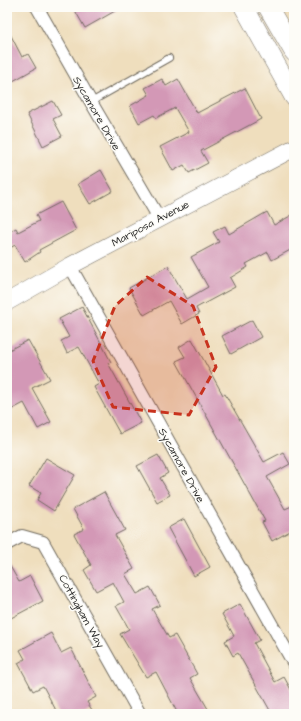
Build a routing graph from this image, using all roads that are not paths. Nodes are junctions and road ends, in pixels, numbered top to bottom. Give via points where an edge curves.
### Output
1 (37, 7) edge
2 (244, 7) edge
3 (268, 7) edge
4 (294, 52) edge
5 (169, 58) dead end
6 (294, 97) edge
7 (91, 102) junction
8 (294, 148) edge
9 (159, 218) junction
10 (70, 266) junction
11 (7, 302) edge
12 (7, 544) edge
13 (294, 664) edge
14 (140, 714) edge

1 - 7 street, Sycamore Drive
2 - 6 main road
3 - 4 main road
5 - 7 lane
7 - 9 street, Sycamore Drive
8 - 9 street, Mariposa Avenue
9 - 10 street, Mariposa Avenue
10 - 11 street, Mariposa Avenue
10 - 13 street, Sycamore Drive
12 - 14 street, Cottingham Way via 22,536 43,542

